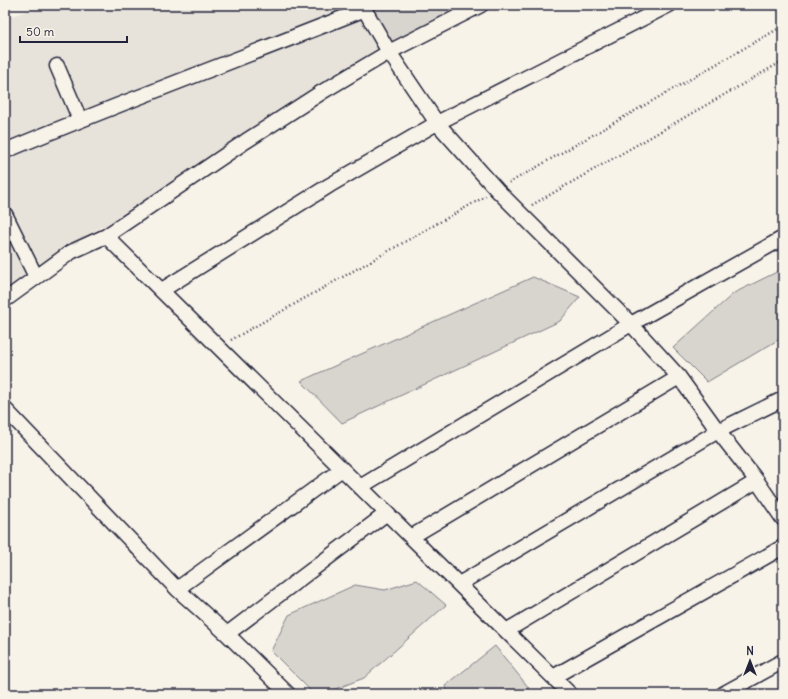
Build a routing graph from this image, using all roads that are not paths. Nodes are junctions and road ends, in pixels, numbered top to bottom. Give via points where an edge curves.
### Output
1 (481, 5) edge
2 (669, 5) edge
3 (364, 7) edge
4 (389, 52) junction
5 (57, 66) dead end
6 (80, 120) junction
7 (437, 123) junction
8 (5, 151) edge
9 (5, 214) edge
10 (106, 236) junction
11 (783, 238) edge
12 (36, 277) junction
13 (162, 290) junction
14 (5, 300) edge
15 (631, 324) junction
16 (679, 377) junction
17 (783, 399) edge
18 (5, 409) edge
19 (718, 431) junction
20 (342, 469) junction
21 (757, 481) junction
22 (360, 487) junction
23 (387, 513) junction
24 (783, 519) edge
25 (411, 537) junction
26 (783, 547) edge
27 (459, 584) junction
28 (177, 589) junction
29 (506, 630) junction
30 (227, 634) junction
31 (783, 661) edge
32 (553, 677) junction
33 (288, 694) edge
34 (570, 694) edge
35 (723, 694) edge

1 - 4 street
2 - 7 street
3 - 4 street
3 - 6 street via 265,49
4 - 7 street
4 - 10 street via 246,141
5 - 6 street
6 - 8 street
7 - 13 street via 330,185
7 - 15 street via 497,190
9 - 12 street
10 - 12 street via 71,252
10 - 13 street
11 - 15 street
12 - 14 street
13 - 20 street
15 - 16 street
15 - 22 street
16 - 19 street
16 - 25 street
17 - 19 street
18 - 28 street
19 - 21 street
19 - 27 street
20 - 22 street
20 - 28 street
21 - 24 street
21 - 29 street
22 - 23 street
23 - 25 street
23 - 30 street
25 - 27 street
26 - 32 street
27 - 29 street
28 - 30 street
29 - 32 street
30 - 33 street
31 - 35 street
32 - 34 street

